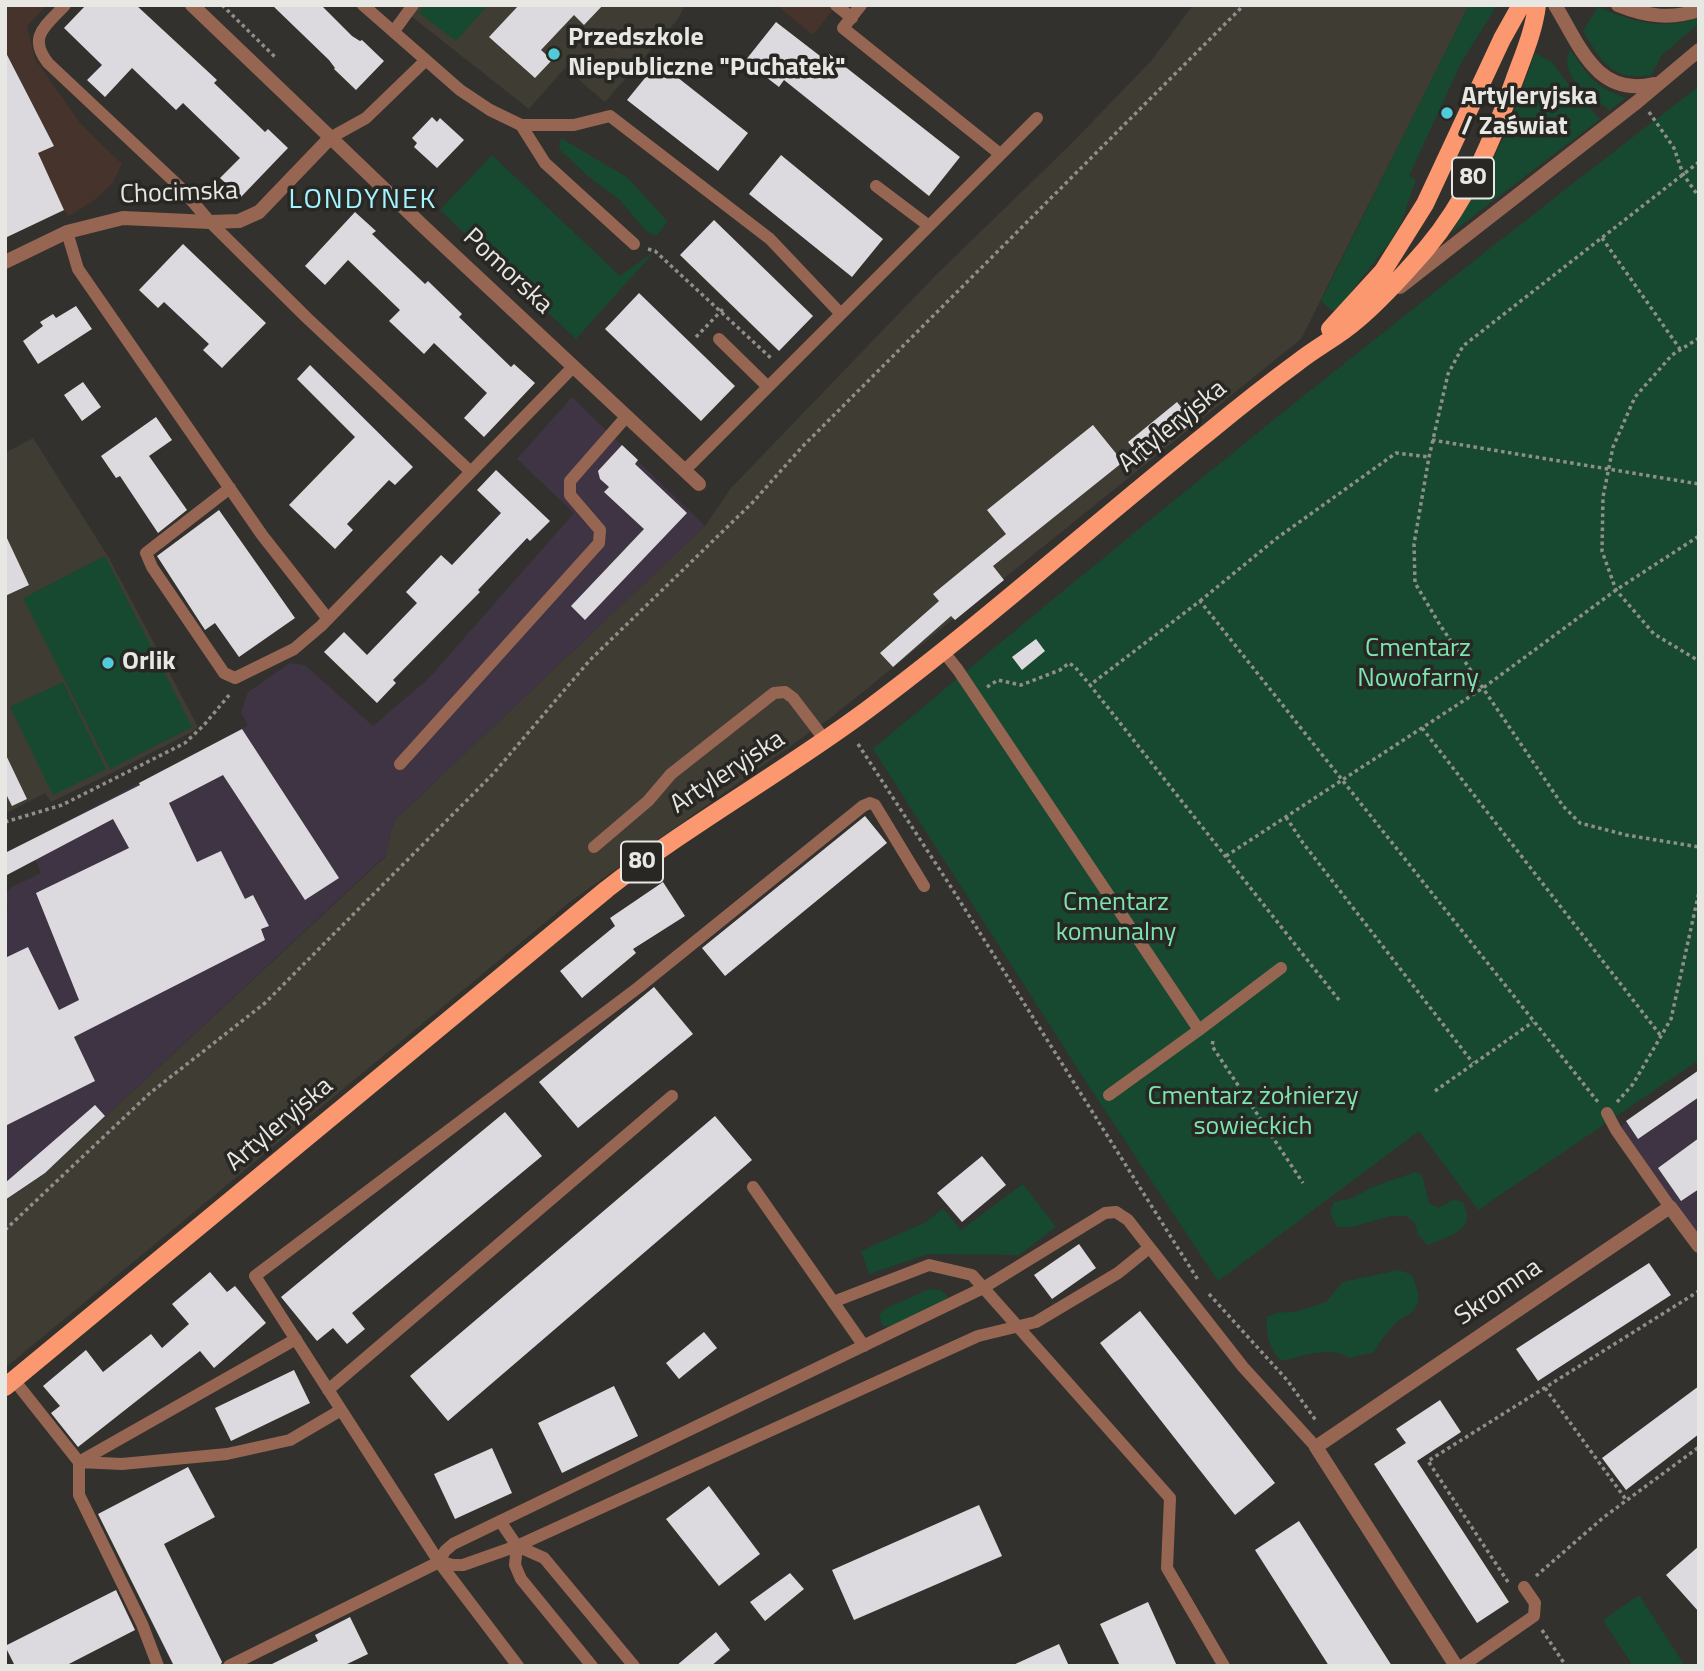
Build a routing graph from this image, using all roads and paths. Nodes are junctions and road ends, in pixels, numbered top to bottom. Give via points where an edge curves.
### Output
1 (65, 5) edge
2 (363, 5) edge
3 (413, 5) edge
4 (836, 5) edge
5 (861, 5) edge
6 (1244, 5) edge
7 (1521, 5) edge
8 (1537, 5) edge
9 (1555, 5) edge
10 (1618, 5) edge
11 (194, 6) edge
12 (1699, 10) edge
13 (852, 18) junction
14 (394, 31) junction
15 (1699, 50) edge
16 (426, 60) junction
17 (1658, 83) junction
18 (1648, 111) dead end
19 (1037, 118) dead end
20 (521, 125) junction
21 (330, 138) junction
22 (1000, 154) junction
23 (1699, 162) edge
24 (1683, 174) junction
25 (876, 186) dead end
26 (1699, 197) edge
27 (210, 222) junction
28 (929, 226) junction
29 (67, 232) junction
30 (1602, 238) junction
31 (634, 244) dead end
32 (655, 251) dead end
33 (5, 262) edge
34 (726, 307) dead end
35 (721, 312) junction
36 (841, 314) junction
37 (1357, 320) junction
38 (696, 337) dead end
39 (1699, 338) edge
40 (719, 339) dead end
41 (1680, 349) junction
42 (1298, 361) junction
43 (573, 367) junction
44 (785, 371) junction
45 (768, 387) junction
46 (626, 416) junction
47 (1432, 440) junction
48 (1429, 457) junction
49 (1609, 467) junction
50 (685, 470) junction
51 (471, 472) junction
52 (699, 484) dead end
53 (1699, 484) edge
54 (230, 488) junction
55 (1699, 536) edge
56 (1616, 590) junction
57 (1200, 601) junction
58 (328, 619) junction
59 (943, 651) junction
60 (1699, 661) edge
61 (235, 678) junction
62 (1090, 685) junction
63 (1483, 688) junction
64 (975, 695) junction
65 (1422, 728) junction
66 (825, 740) junction
67 (858, 744) dead end
68 (400, 764) dead end
69 (1342, 782) junction
70 (1286, 817) junction
71 (5, 821) edge
72 (594, 847) dead end
73 (1699, 847) edge
74 (1226, 856) junction
75 (924, 886) dead end
76 (1699, 892) edge
77 (1281, 968) dead end
78 (1339, 1000) dead end
79 (1533, 1022) junction
80 (1202, 1028) junction
81 (1661, 1036) junction
82 (1473, 1063) junction
83 (1435, 1090) dead end
84 (1109, 1095) dead end
85 (672, 1096) dead end
86 (1607, 1113) junction
87 (1303, 1183) dead end
88 (753, 1187) dead end
89 (1670, 1207) junction
90 (5, 1230) edge
91 (1699, 1246) edge
92 (1149, 1248) junction
93 (983, 1288) junction
94 (1699, 1291) edge
95 (833, 1301) junction
96 (1017, 1327) junction
97 (296, 1339) junction
98 (864, 1346) junction
99 (10, 1383) edge
100 (1545, 1388) junction
101 (328, 1390) junction
102 (341, 1410) junction
103 (1321, 1428) dead end
104 (1316, 1447) junction
105 (1699, 1447) edge
106 (79, 1462) junction
107 (1627, 1501) junction
108 (500, 1521) junction
109 (517, 1546) junction
110 (439, 1562) junction
111 (1524, 1587) junction
112 (1534, 1616) junction
113 (158, 1666) edge
114 (229, 1666) edge
115 (519, 1666) edge
116 (592, 1666) edge
117 (634, 1666) edge
118 (1224, 1666) edge
119 (1459, 1666) edge
120 (1566, 1666) edge

1 - 27 lane via 40,32 40,52 181,188
2 - 14 lane
3 - 14 lane
4 - 13 lane
5 - 13 lane
6 - 90 path via 802,447 753,502 590,660 493,774 274,994 150,1093
7 - 42 main road, 80 via 1408,234 1352,307
8 - 37 main road, 80 via 1535,23 1501,117 1471,181 1425,250
9 - 17 street via 1594,67 1607,79 1635,89
10 - 12 street via 1657,16
11 - 21 street, Pomorska
13 - 22 lane via 843,28
14 - 16 lane
15 - 17 street
16 - 20 lane via 460,90
16 - 21 lane via 366,118
17 - 37 street
18 - 24 path via 1674,148
19 - 22 lane
20 - 31 lane via 545,163
20 - 36 lane via 574,125 610,116 770,239
21 - 27 street, Chocimska via 260,212 239,220
21 - 43 street, Pomorska
22 - 28 lane
23 - 24 path
24 - 26 path
24 - 30 path
25 - 28 lane
27 - 29 street, Chocimska via 123,218
27 - 51 lane
28 - 36 lane
29 - 33 street, Chocimska
29 - 54 lane via 78,268
30 - 41 path
30 - 47 path via 1463,346 1448,374
32 - 35 path
34 - 35 path
35 - 38 path
35 - 44 path
36 - 44 lane
37 - 42 main road, Artyleryjska
39 - 41 path
40 - 45 lane
41 - 49 path via 1635,397
42 - 59 main road, Artyleryjska / 80
43 - 46 street, Pomorska
43 - 51 lane
44 - 45 lane
45 - 50 lane
46 - 50 street, Pomorska
46 - 68 lane via 570,481 570,495 600,530 599,543
47 - 48 path
47 - 49 path
48 - 57 path via 1396,453 1276,538
48 - 63 path via 1414,544 1415,583
49 - 53 path
49 - 56 path via 1602,551
50 - 52 street, Pomorska
51 - 58 lane
54 - 58 lane
54 - 61 lane via 146,553 224,673
55 - 56 path
56 - 60 path via 1654,634
56 - 63 path
57 - 62 path
57 - 69 path
58 - 61 lane via 294,649
59 - 64 lane
59 - 66 main road, Artyleryjska / 80
61 - 71 path via 230,695 185,743 62,805
62 - 64 path via 1069,663 1021,685 998,680
62 - 74 path
63 - 65 path
63 - 73 path via 1563,806 1580,822
64 - 80 lane
65 - 69 path
65 - 81 path
66 - 72 lane via 793,698 785,692 774,694 671,774 648,801
66 - 99 main road, Artyleryjska / 80 via 607,889
67 - 103 path via 1202,1287 1287,1380
69 - 70 path
69 - 79 path
70 - 74 path
70 - 82 path
74 - 78 path
75 - 97 lane via 875,805 863,806 639,987 255,1276
76 - 81 path via 1671,1018
77 - 80 lane
79 - 82 path
79 - 86 path
80 - 84 lane
80 - 87 path via 1215,1036 1212,1046
81 - 86 path via 1633,1084
82 - 83 path
85 - 101 lane
86 - 89 lane
88 - 95 lane
89 - 91 street
89 - 104 street, Skromna
92 - 93 lane via 1128,1220 1116,1212 1105,1213
92 - 96 lane via 1083,1294 1036,1322
92 - 104 lane via 1243,1367
93 - 95 lane via 972,1275 929,1265
93 - 96 lane
93 - 98 lane
94 - 100 path
95 - 98 lane
96 - 109 lane via 978,1336
96 - 118 lane via 1170,1497 1167,1568
97 - 101 lane
97 - 106 lane
98 - 108 lane
99 - 106 lane
100 - 107 path
100 - 111 path via 1428,1461 1515,1593
101 - 102 lane
102 - 106 lane via 290,1440 227,1454 122,1464
102 - 110 lane
104 - 119 street
105 - 107 path
106 - 113 lane via 79,1495
107 - 111 path
108 - 109 lane
108 - 110 lane via 453,1544
109 - 110 lane via 463,1565
109 - 116 lane via 515,1565 522,1579
109 - 117 lane via 544,1558
110 - 114 lane
110 - 115 lane
111 - 112 lane via 1535,1603
112 - 119 lane
112 - 120 path

